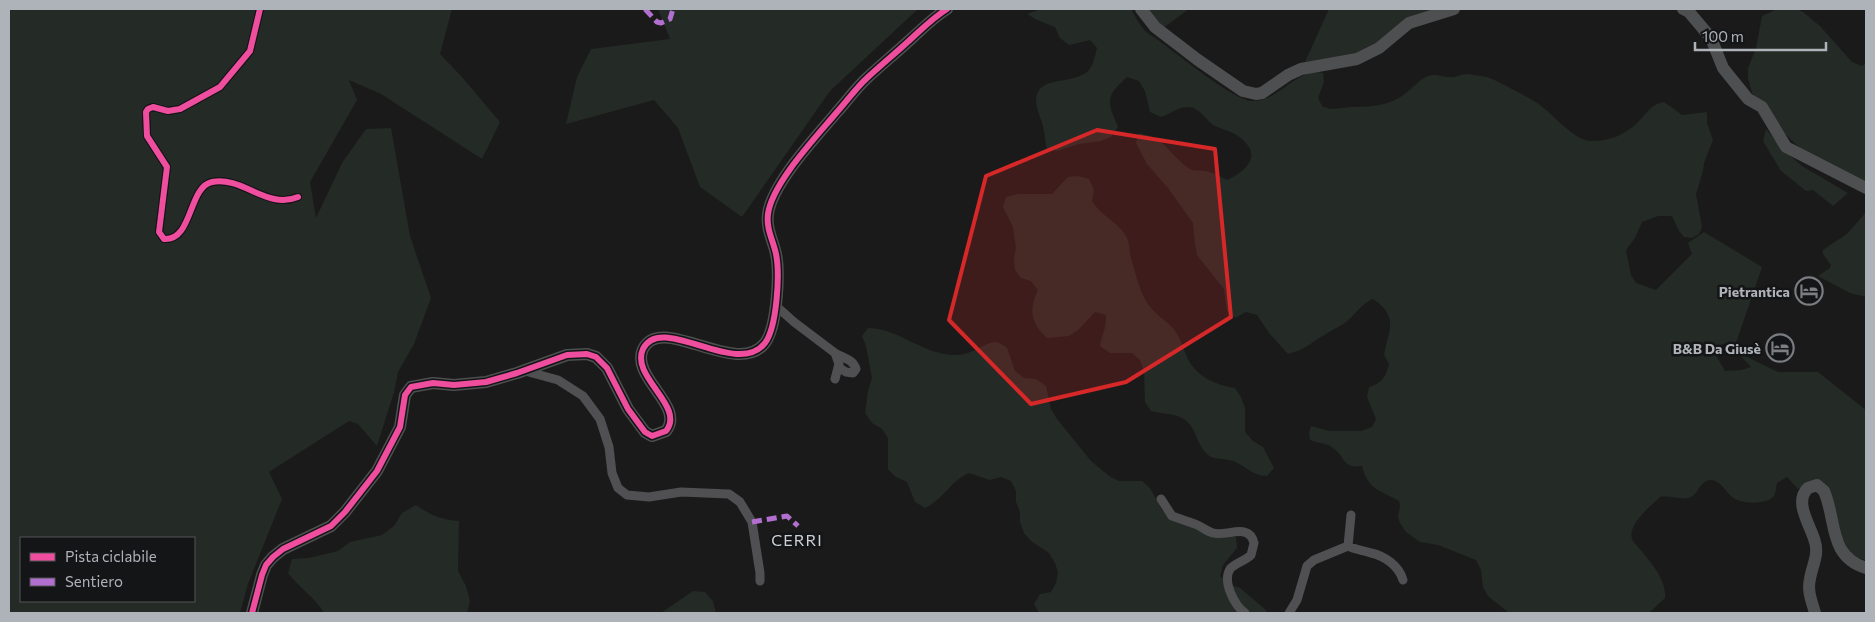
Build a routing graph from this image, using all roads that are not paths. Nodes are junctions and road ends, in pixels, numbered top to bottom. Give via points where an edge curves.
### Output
1 (260, 9) edge
2 (946, 9) edge
3 (1141, 9) edge
4 (1454, 9) edge
5 (1682, 9) edge
6 (1866, 188) edge
7 (298, 197) dead end
8 (776, 305) junction
9 (835, 353) junction
10 (838, 367) junction
11 (525, 370) junction
12 (835, 379) dead end
13 (1161, 499) dead end
14 (1350, 515) dead end
15 (1348, 546) junction
16 (1866, 568) edge
17 (1403, 580) dead end
18 (760, 582) dead end
19 (252, 613) edge
20 (1245, 613) edge
21 (1290, 613) edge
22 (1815, 613) edge

1 - 7 street via 250,51 220,87 180,109 168,111 153,107 146,112 147,136 167,167 159,232 164,239 175,236 187,220 196,198 212,182 236,184 271,199 283,201
2 - 8 street via 866,79 804,151 774,194 768,224 779,274
3 - 4 street via 1155,26 1198,60 1243,91 1256,94 1301,69 1358,59 1379,48 1409,23
5 - 6 street via 1689,12 1711,38 1723,68 1748,99 1762,107 1786,147
8 - 9 street
8 - 11 street via 768,337 763,345 749,352 725,353 662,337 648,342 643,349 643,366 670,415 669,428 657,435 645,432 628,409 607,368 596,357 567,355
9 - 10 street
9 - 10 street via 850,360 856,369 853,373
10 - 12 street
11 - 18 street via 558,380 583,396 600,419 609,447 612,473 618,488 627,495 648,497 690,492 729,494 736,498 752,522
11 - 19 street via 486,382 426,384 407,391 400,427 377,470 331,526 283,549 266,565
13 - 20 street via 1172,516 1210,532 1240,530 1251,536 1254,543 1251,555 1232,567 1228,578 1235,603
14 - 15 street
15 - 17 street via 1385,560 1400,571
15 - 21 street via 1307,566
16 - 22 street via 1848,560 1841,549 1824,491 1817,485 1808,488 1803,496 1803,506 1817,552 1809,580

